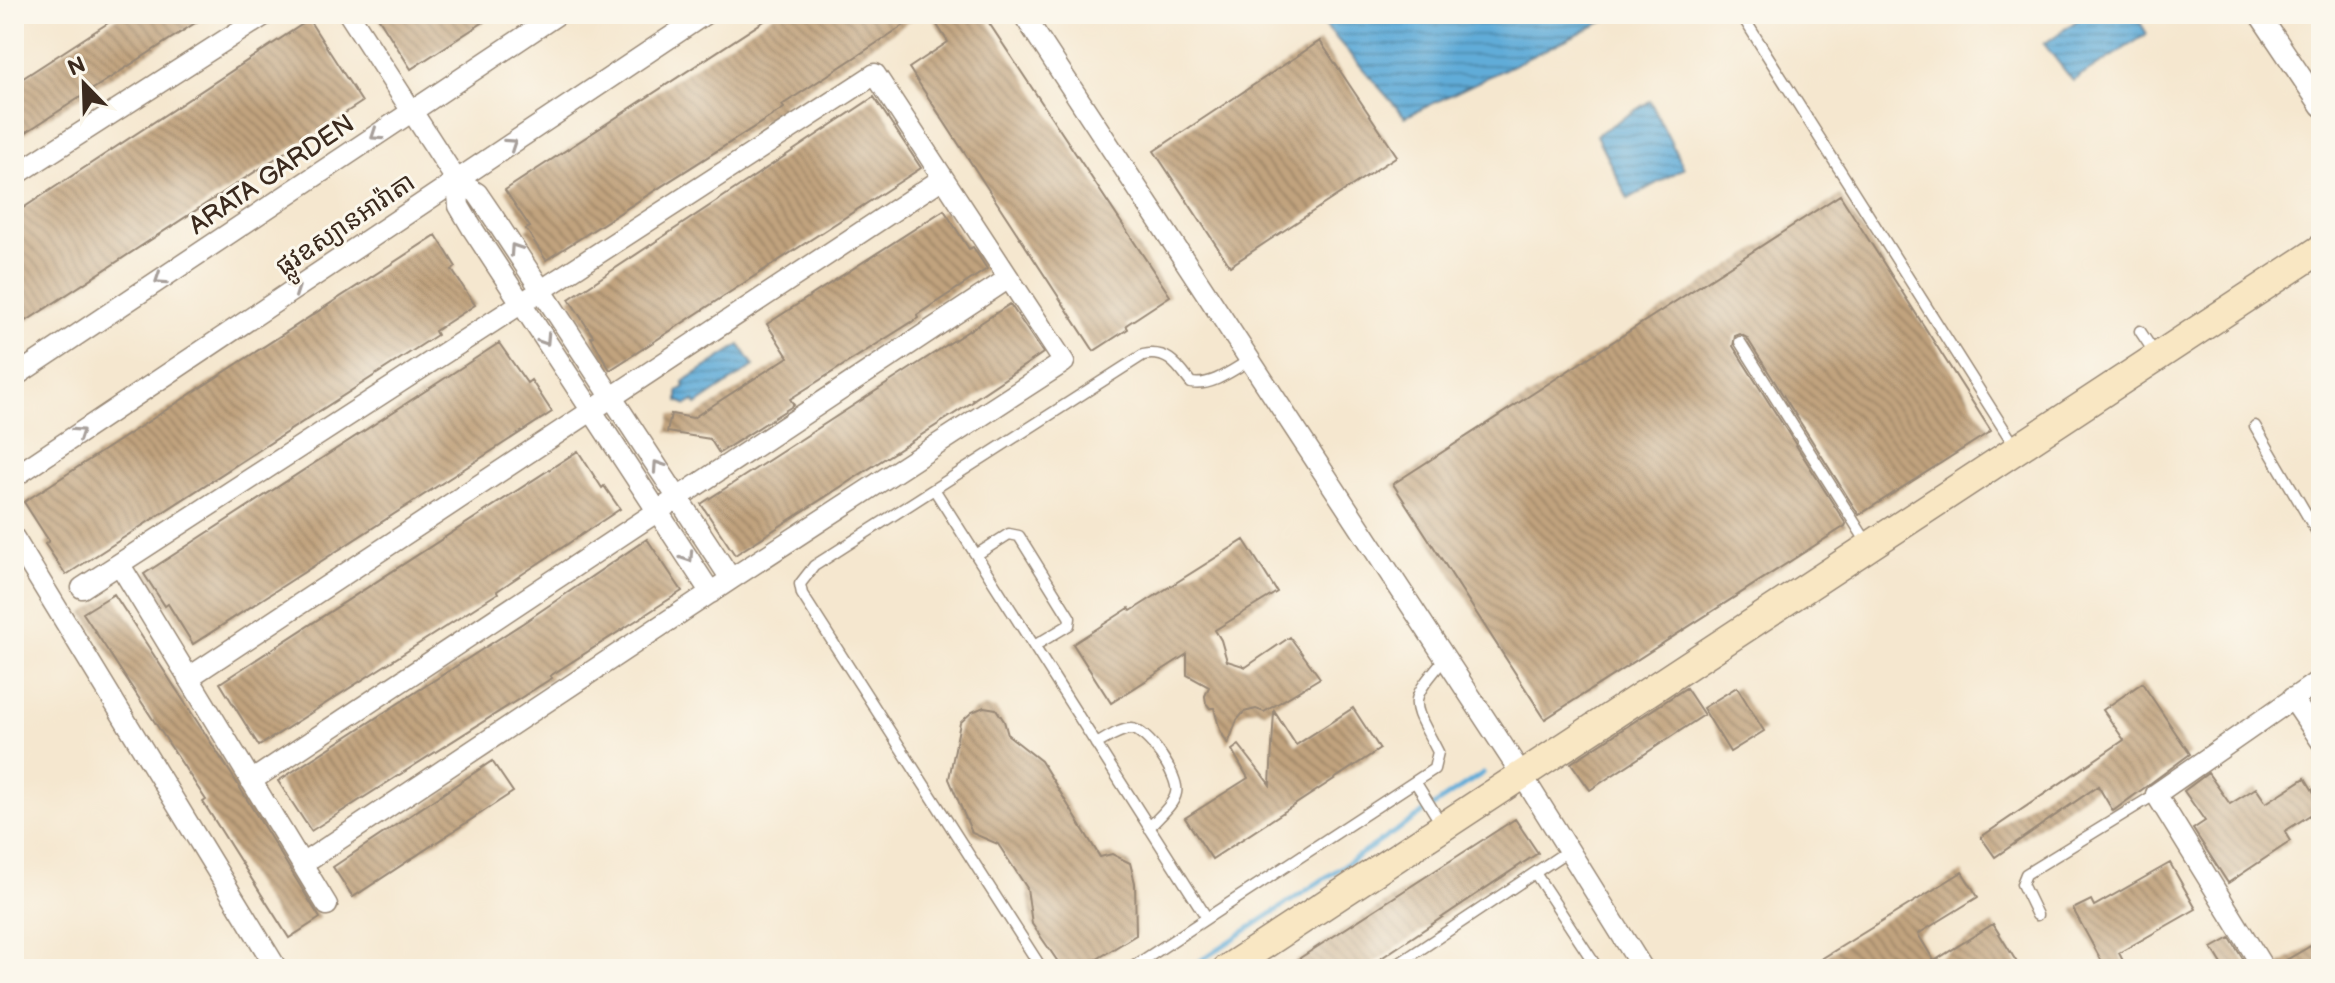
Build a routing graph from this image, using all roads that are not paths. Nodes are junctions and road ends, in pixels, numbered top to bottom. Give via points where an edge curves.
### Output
1 (266, 14) edge
2 (349, 14) edge
3 (558, 14) edge
4 (705, 14) edge
5 (1023, 14) edge
6 (1741, 14) edge
7 (2259, 14) edge
8 (2321, 106) edge
9 (411, 112) junction
10 (14, 176) edge
11 (943, 178) junction
12 (457, 181) junction
13 (2321, 249) edge
14 (1009, 278) junction
15 (542, 291) junction
16 (522, 304) junction
17 (2140, 331) dead end
18 (1740, 342) dead end
19 (2158, 357) junction
20 (1250, 360) junction
21 (14, 377) edge
22 (611, 397) junction
23 (592, 410) junction
24 (2255, 426) dead end
25 (2017, 450) junction
26 (14, 477) edge
27 (934, 489) junction
28 (678, 496) junction
29 (657, 510) junction
30 (14, 538) edge
31 (2321, 539) edge
32 (1869, 546) junction
33 (976, 555) junction
34 (120, 565) junction
35 (731, 579) junction
36 (82, 588) dead end
37 (711, 593) junction
38 (1034, 646) junction
39 (1445, 658) junction
40 (188, 678) junction
41 (2321, 679) edge
42 (2292, 698) junction
43 (2321, 741) edge
44 (1096, 744) junction
45 (1522, 775) junction
46 (251, 781) junction
47 (1416, 783) junction
48 (2156, 794) junction
49 (1441, 822) junction
50 (1149, 828) junction
51 (1569, 850) junction
52 (302, 864) junction
53 (1535, 873) junction
54 (327, 905) dead end
55 (2037, 915) dead end
56 (1207, 918) junction
57 (277, 969) edge
58 (1042, 969) edge
59 (1130, 969) edge
60 (1227, 969) edge
61 (1391, 969) edge
62 (1598, 969) edge
63 (1643, 969) edge
64 (2264, 969) edge

1 - 10 street
2 - 9 street
3 - 9 street, ARATA GARDEN
12 -> 4 street, ផ្លូវឧស្យានអារ៉ាតា
5 - 20 street
6 - 25 lane
7 - 8 street
9 - 12 street
9 -> 21 street, ARATA GARDEN
11 - 14 street
11 - 15 street via 875,74
11 - 22 street
15 -> 12 street via 477,193
12 - 16 street via 459,206
26 -> 12 street, ផ្លូវឧស្យានអារ៉ាតា
13 - 19 street
14 - 28 street
14 - 35 street via 1064,362
15 - 16 street
15 - 22 street
16 -> 23 street
16 - 34 street
17 - 19 lane
18 - 32 lane
19 - 25 street
20 - 27 lane via 1199,385 1166,356 1143,355
20 - 39 street
22 - 23 street
28 -> 22 street
23 - 29 street
23 - 40 street
24 - 31 lane
25 - 32 street
27 - 33 lane
27 - 58 lane via 814,566 800,584 802,594
28 - 29 street
28 - 35 street
29 -> 37 street
29 - 46 street
30 - 57 street
32 - 45 street
33 - 38 lane
33 - 38 lane via 1009,534 1019,536 1070,618 1069,625
34 - 36 street
34 - 40 street
35 - 37 street
37 - 52 street
38 - 44 lane
39 - 45 street
39 - 47 lane via 1417,692 1415,708 1438,752 1434,769
40 - 46 street
41 - 42 street
42 - 43 street
42 - 48 street
44 - 50 lane
44 - 50 lane via 1128,729 1139,730 1170,770 1176,796
45 - 49 street
45 - 51 street
46 - 52 street
47 - 49 lane
47 - 56 lane
48 - 55 lane via 2026,874 2022,884
48 - 64 street
49 - 60 street
50 - 56 lane
51 - 53 lane
51 - 63 street
52 - 54 street
53 - 61 lane
53 - 62 lane
56 - 59 lane

